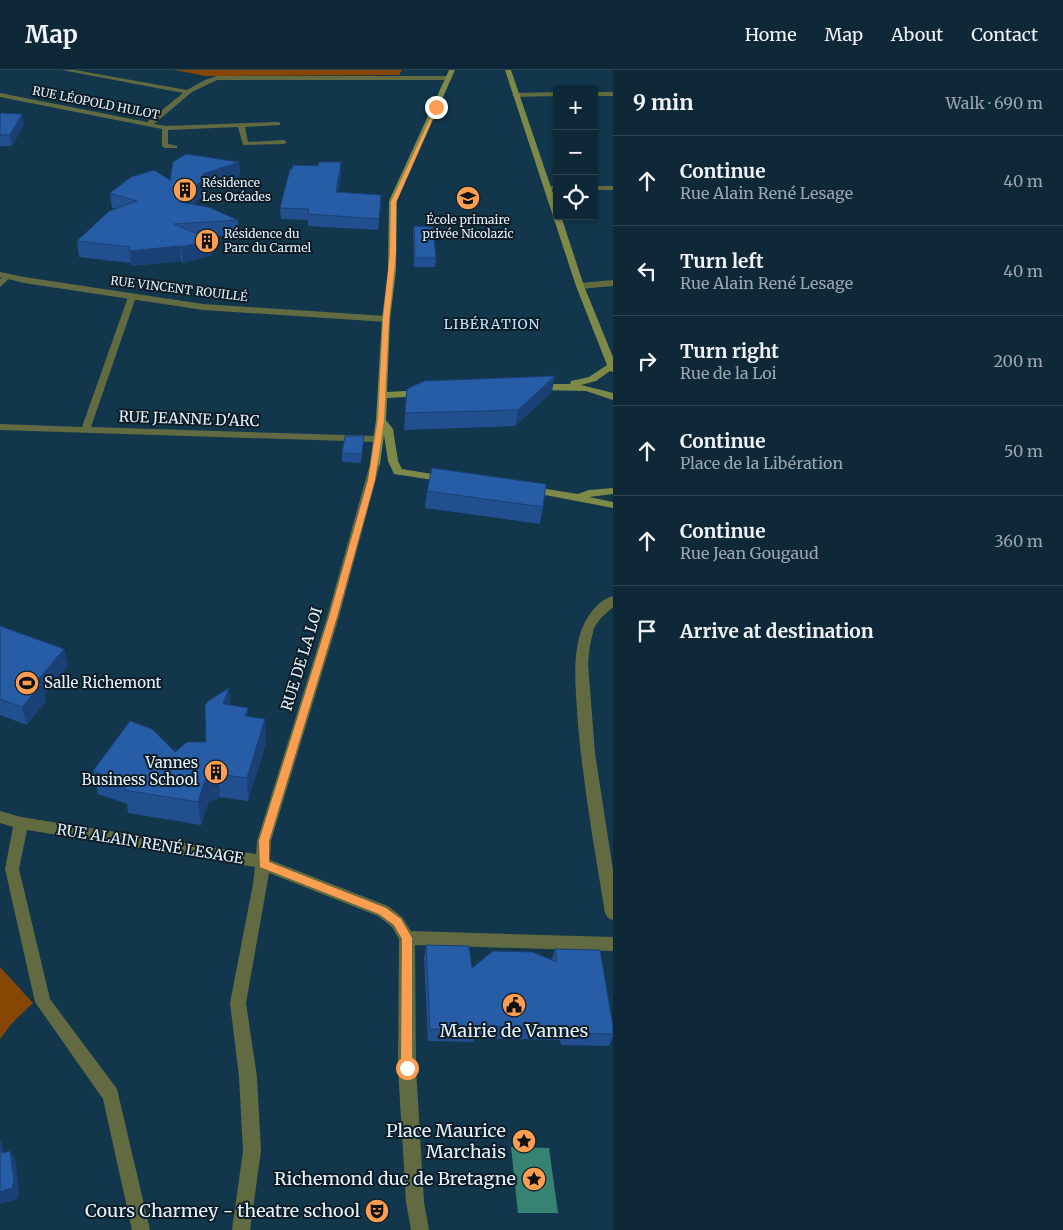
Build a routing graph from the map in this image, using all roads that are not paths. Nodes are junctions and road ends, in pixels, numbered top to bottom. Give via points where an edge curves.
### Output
1 (65, 70) edge
2 (508, 70) edge
3 (450, 74) edge
4 (189, 92) junction
5 (553, 94) edge
6 (598, 94) edge
7 (613, 94) edge
8 (0, 95) edge
9 (515, 95) junction
10 (149, 124) junction
11 (278, 124) dead end
12 (241, 126) junction
13 (165, 128) junction
14 (284, 142) dead end
15 (235, 144) dead end
16 (245, 144) junction
17 (175, 147) dead end
18 (553, 187) edge
19 (547, 188) junction
20 (598, 188) edge
21 (613, 188) edge
22 (4, 275) edge
23 (613, 283) edge
24 (0, 284) edge
25 (580, 286) junction
26 (132, 297) junction
27 (386, 319) junction
28 (612, 368) edge
29 (560, 386) junction
30 (530, 387) edge
31 (434, 392) edge
32 (381, 395) junction
33 (613, 397) edge
34 (381, 420) junction
35 (0, 426) edge
36 (85, 431) junction
37 (377, 439) junction
38 (375, 464) joint
39 (454, 480) edge
40 (520, 488) edge
41 (613, 491) edge
42 (579, 497) junction
43 (613, 505) edge
44 (613, 600) edge
45 (0, 817) edge
46 (21, 824) junction
47 (264, 864) junction
48 (613, 913) edge
49 (407, 938) junction
50 (613, 944) edge
51 (141, 1230) edge
52 (241, 1230) edge
53 (420, 1230) edge

1 - 4 street
2 - 9 main road
3 - 4 street via 221,78 210,80
3 - 27 main road via 395,195
4 - 10 street
5 - 9 street
6 - 7 street
8 - 10 street, RUE LÉOPOLD HULOT
9 - 19 main road
10 - 13 street, RUE LÉOPOLD HULOT
11 - 12 street, RUE LÉOPOLD HULOT
12 - 13 street, RUE LÉOPOLD HULOT
12 - 16 street
13 - 17 street via 165,146
14 - 16 street
15 - 16 street
18 - 19 street
19 - 25 main road
20 - 21 street
22 - 24 street
22 - 26 street, RUE VINCENT ROUILLÉ
23 - 25 street
25 - 28 main road
26 - 27 street, RUE VINCENT ROUILLÉ via 203,307
26 - 36 street
27 - 32 main road
28 - 29 main road via 603,370 591,380
29 - 30 main road
29 - 33 main road via 592,389
31 - 32 main road
32 - 34 main road
34 - 37 main road
34 - 39 main road via 388,429 398,472
35 - 36 street, RUE JEANNE D'ARC
36 - 37 street, RUE JEANNE D'ARC
37 - 38 main road
38 - 47 street, RUE DE LA LOI via 333,617 264,841
40 - 42 main road
41 - 42 main road
42 - 43 main road
44 - 48 street via 589,626 582,666 589,766
45 - 46 street, RUE ALAIN RENÉ LESAGE
46 - 47 street, RUE ALAIN RENÉ LESAGE via 238,857
46 - 51 street via 12,869 43,1002 110,1094
47 - 49 street, RUE ALAIN RENÉ LESAGE via 382,911 397,922
47 - 52 street, RUE DE LA LOI via 238,1004 248,1077 252,1151
49 - 50 street
49 - 53 street via 407,1068 415,1202

